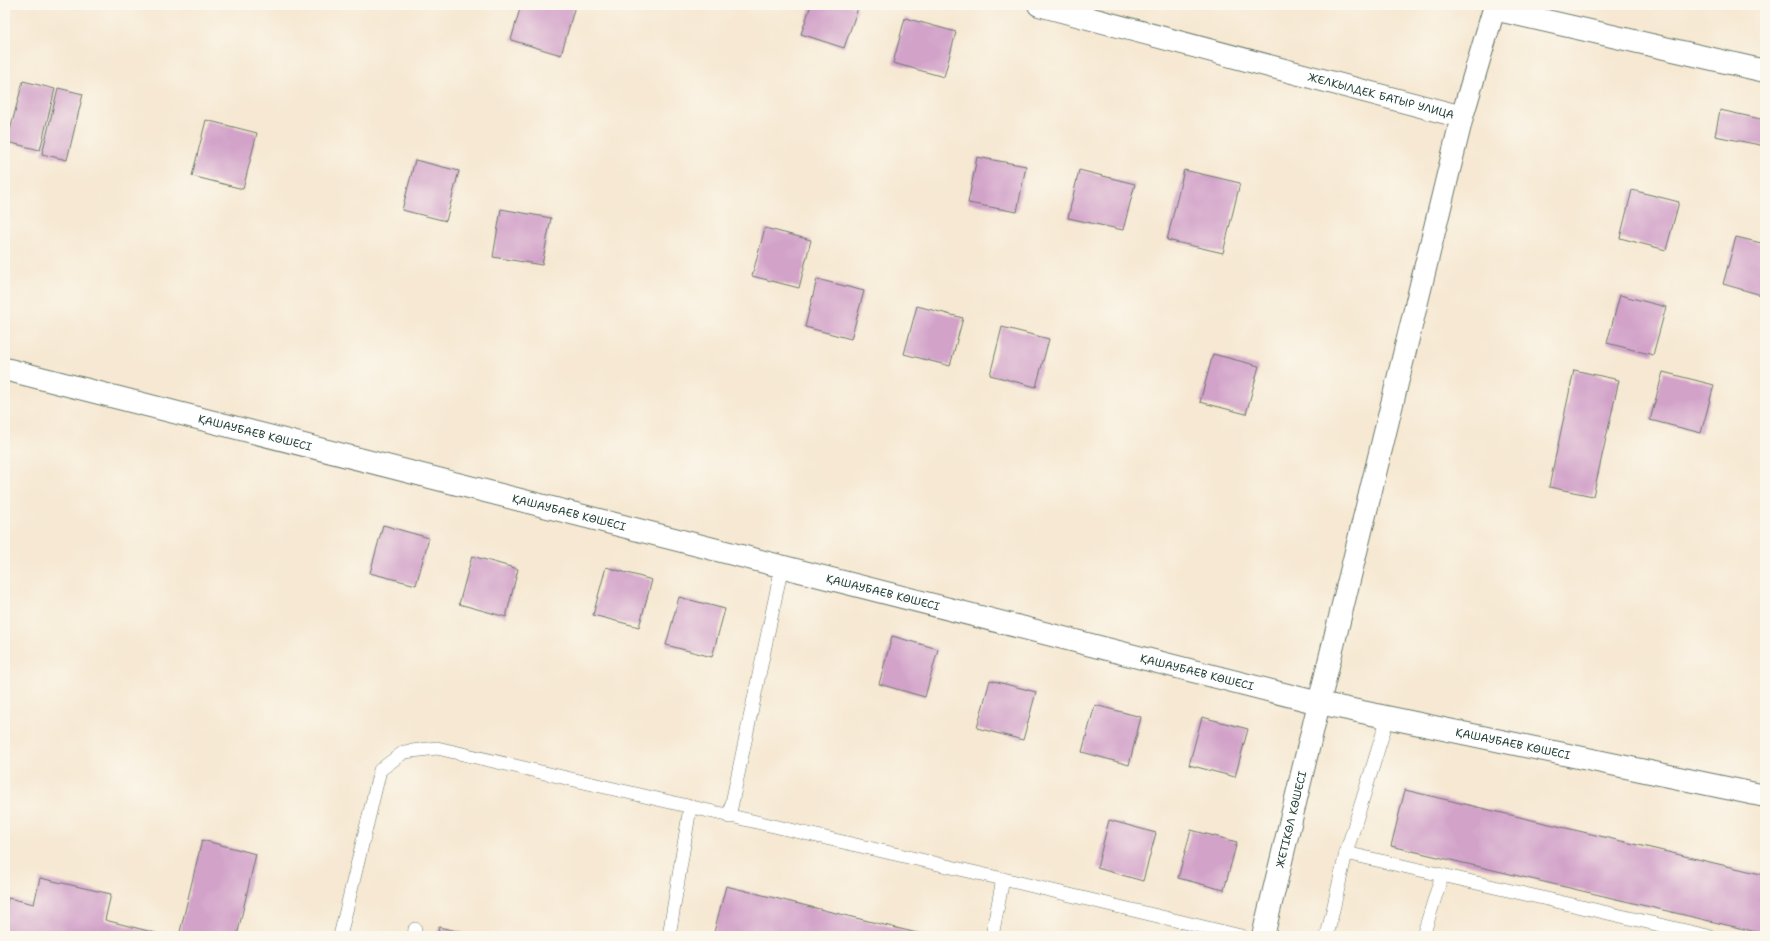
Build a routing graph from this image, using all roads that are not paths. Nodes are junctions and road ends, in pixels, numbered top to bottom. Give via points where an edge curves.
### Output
1 (1039, 5) edge
2 (1765, 71) edge
3 (1462, 116) junction
4 (5, 369) edge
5 (782, 566) junction
6 (1319, 702) junction
7 (1388, 717) junction
8 (1765, 796) edge
9 (690, 808) junction
10 (729, 817) junction
11 (1346, 853) junction
12 (1442, 875) junction
13 (1003, 879) junction
14 (340, 936) edge
15 (669, 936) edge
16 (992, 936) edge
17 (1241, 936) edge
18 (1263, 936) edge
19 (1327, 936) edge
20 (1423, 936) edge
21 (1708, 936) edge

1 - 3 street, ЖЕЛКЫЛДЕК БАТЫР УЛИЦА
2 - 3 street, ЖЕЛКЫЛДЕК БАТЫР УЛИЦА via 1494,9
3 - 6 street, ЖЕТІКӨЛ КӨШЕСІ
4 - 5 street, ҚАШАУБАЕВ КӨШЕСІ
5 - 6 street, ҚАШАУБАЕВ КӨШЕСІ
5 - 10 lane
6 - 7 street, ҚАШАУБАЕВ КӨШЕСІ
6 - 18 street, ЖЕТІКӨЛ КӨШЕСІ
7 - 8 street, ҚАШАУБАЕВ КӨШЕСІ
7 - 11 lane
9 - 10 lane
9 - 14 lane via 436,748 404,752 380,770
9 - 15 lane
10 - 13 lane
11 - 12 lane
11 - 19 lane
12 - 20 lane
12 - 21 lane
13 - 16 lane
13 - 17 lane

